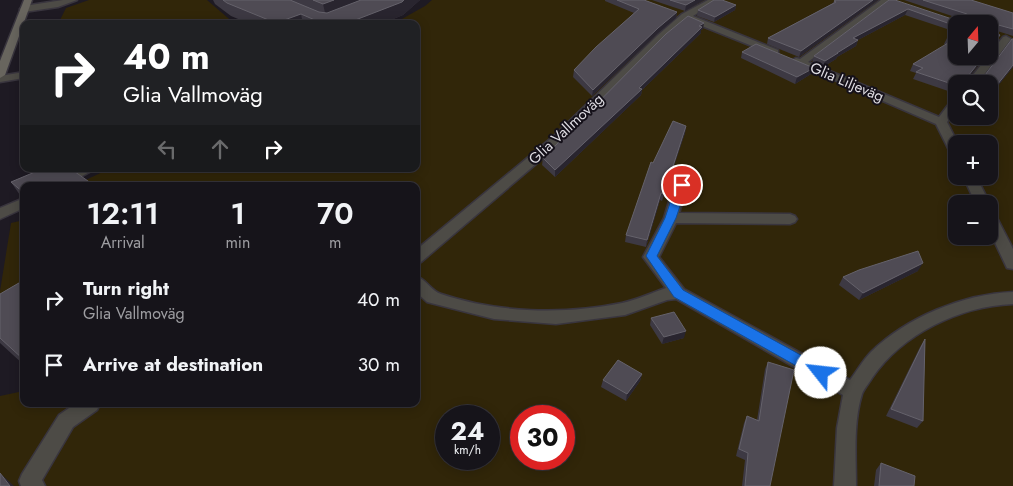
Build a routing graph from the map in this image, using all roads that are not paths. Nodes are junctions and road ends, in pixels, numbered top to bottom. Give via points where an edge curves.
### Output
1 (73, 0) edge
2 (714, 0) edge
3 (892, 1) edge
4 (26, 4) edge
5 (670, 11) edge
6 (686, 16) junction
7 (20, 20) edge
8 (20, 21) edge
9 (1005, 39) edge
10 (801, 63) junction
11 (20, 75) edge
12 (978, 75) edge
13 (0, 77) edge
14 (948, 113) edge
15 (941, 122) junction
16 (948, 136) edge
17 (82, 172) edge
18 (74, 176) junction
19 (62, 182) edge
20 (82, 182) edge
21 (682, 185) dead end
22 (20, 204) edge
23 (0, 214) edge
24 (671, 218) junction
25 (790, 219) dead end
26 (998, 234) edge
27 (420, 255) edge
28 (1013, 264) edge
29 (420, 286) edge
30 (678, 294) junction
31 (1013, 298) edge
32 (853, 391) junction
33 (86, 407) edge
34 (34, 486) edge
35 (845, 486) edge

1 - 4 street via 58,4
2 - 6 street, Glia Vallmoväg
3 - 10 street
4 - 7 street
5 - 6 street, Glia Liljeväg
6 - 10 street, Glia Liljeväg
6 - 27 street, Glia Vallmoväg via 559,138
8 - 13 street
9 - 12 street
10 - 15 street, Glia Liljeväg
11 - 13 street
14 - 15 street
15 - 16 street
17 - 18 street
18 - 19 street
18 - 20 street
21 - 24 street
22 - 23 street
24 - 25 street
24 - 30 street via 652,256
26 - 28 street
29 - 30 street via 433,298 486,311 556,318 625,309 666,294
30 - 32 street
31 - 32 street via 990,299 910,330 876,358
32 - 35 street via 847,428
33 - 34 street via 66,421 30,481

